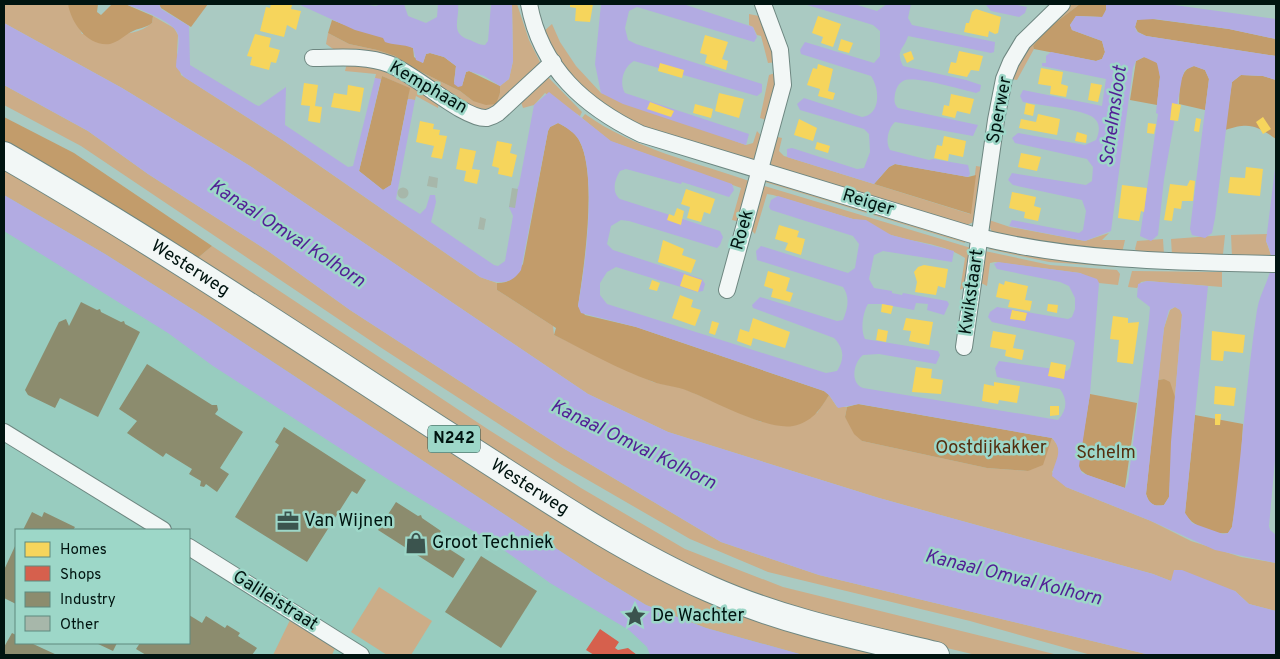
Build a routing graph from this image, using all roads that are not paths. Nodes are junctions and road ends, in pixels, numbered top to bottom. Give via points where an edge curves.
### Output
1 (529, 4) edge
2 (763, 4) edge
3 (1062, 4) edge
4 (313, 58) dead end
5 (553, 62) junction
6 (4, 155) edge
7 (761, 170) junction
8 (979, 237) junction
9 (1270, 264) edge
10 (726, 290) dead end
11 (964, 347) dead end
12 (4, 432) edge
13 (161, 529) edge
14 (190, 548) edge
15 (361, 655) edge
16 (936, 655) edge

1 - 5 street, Reiger via 535,27
2 - 7 street, Roek via 776,38 783,85
3 - 8 street, Sperwer via 1023,42 1004,80
4 - 5 street, Kemphaan via 365,58 388,64 448,100 487,118 498,114
5 - 7 street, Reiger via 580,96 615,122 641,134
6 - 16 main road, Westerweg / N242 via 119,224 557,505 650,558 712,590 777,614
7 - 8 street, Reiger
7 - 10 street, Roek
8 - 9 street, Reiger via 1083,257
8 - 11 street, Kwikstaart
12 - 13 street
14 - 15 street, Galileistraat

